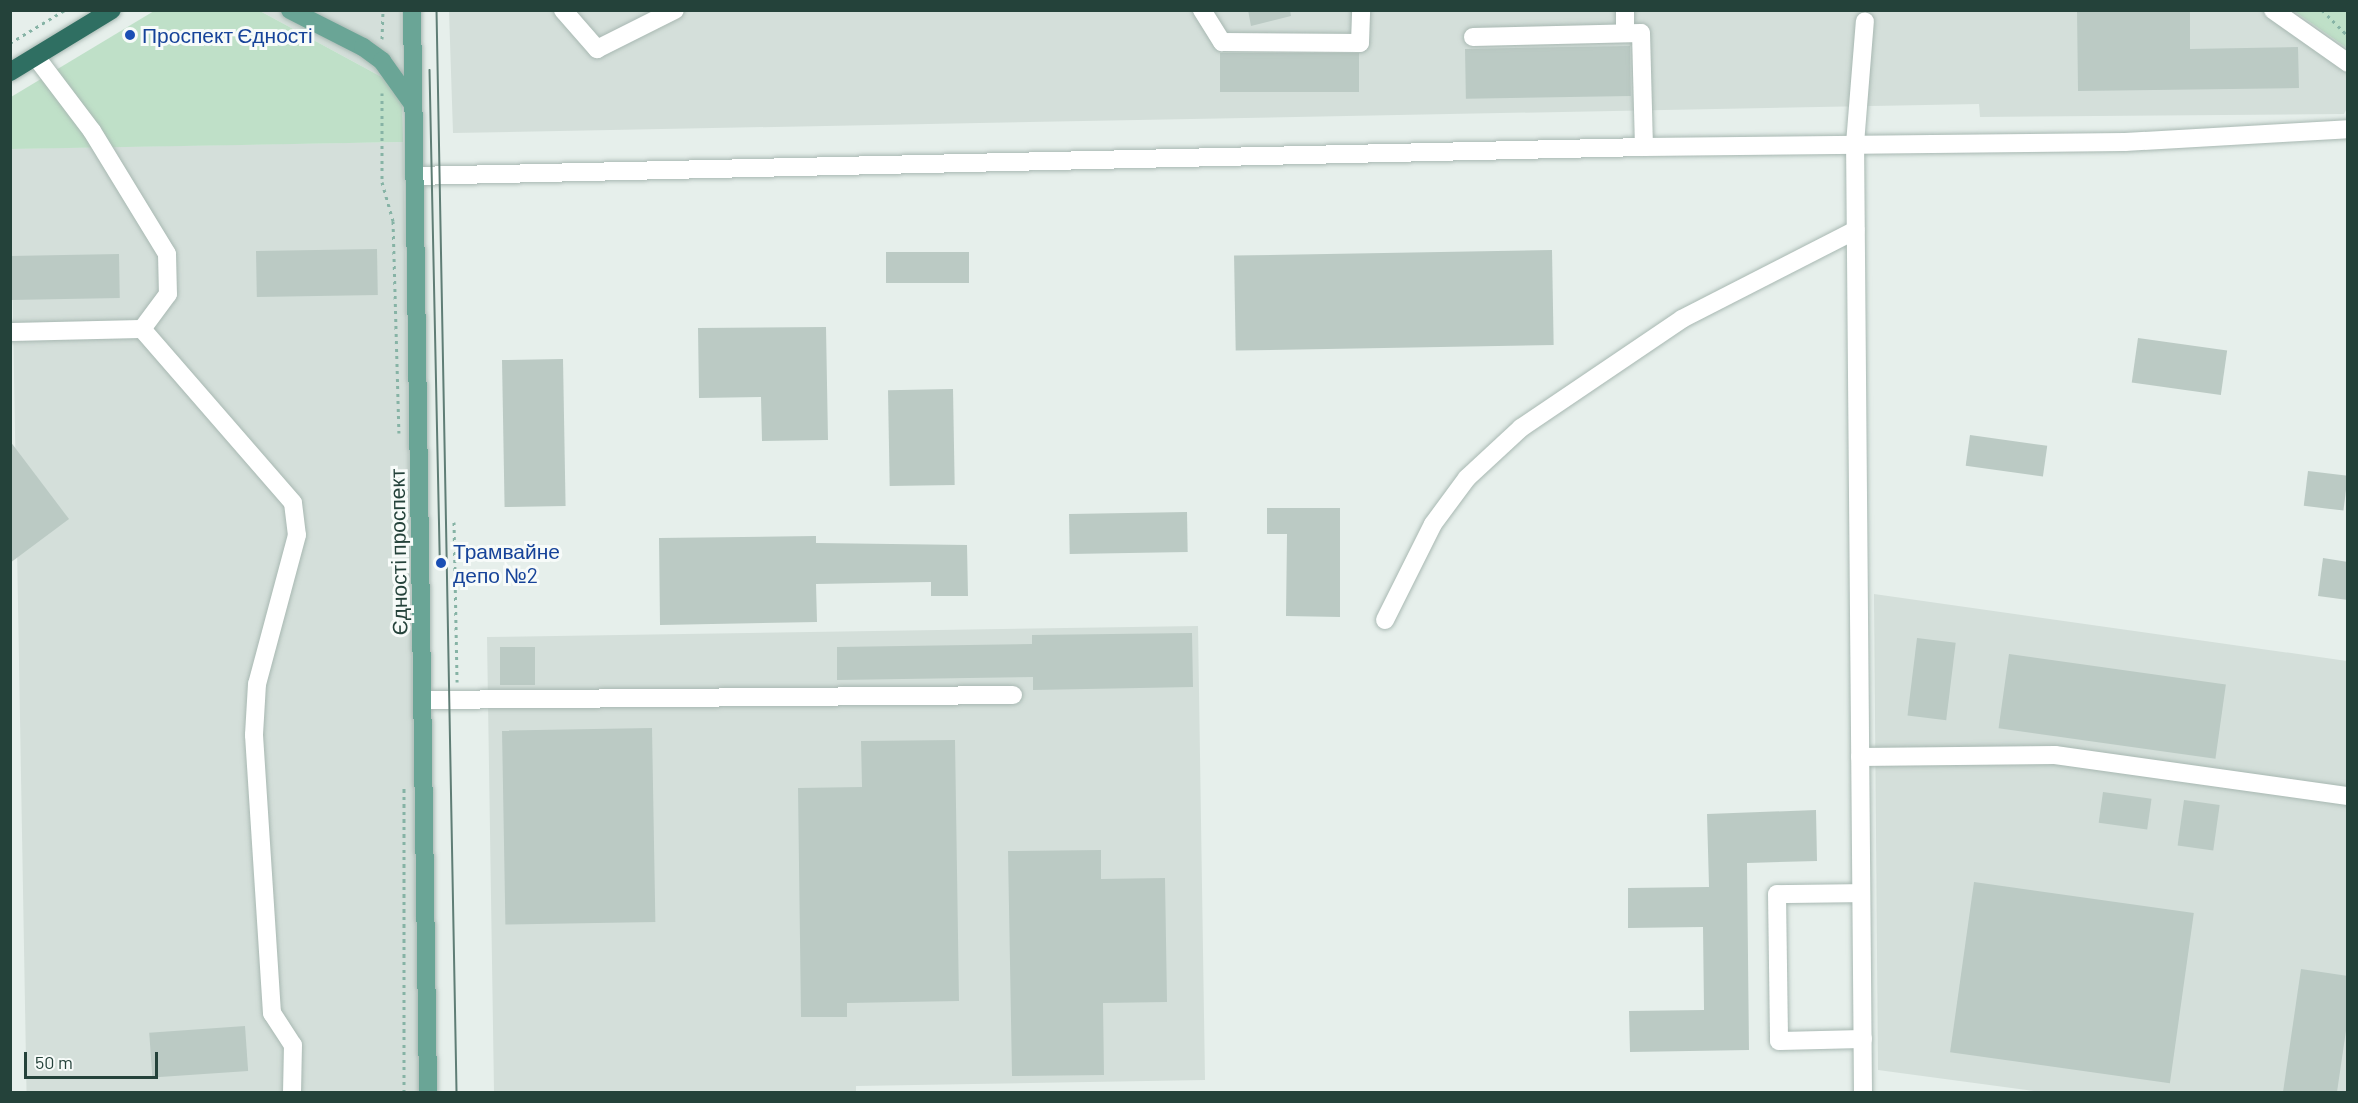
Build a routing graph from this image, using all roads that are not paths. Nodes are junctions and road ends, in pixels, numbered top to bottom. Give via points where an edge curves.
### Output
1 (112, 10) edge
2 (290, 10) edge
3 (411, 10) edge
4 (563, 10) edge
5 (675, 10) edge
6 (1202, 10) edge
7 (1361, 10) edge
8 (1625, 10) edge
9 (2273, 10) edge
10 (1865, 21) dead end
11 (1625, 33) junction
12 (1473, 37) dead end
13 (36, 57) junction
14 (2348, 63) edge
15 (10, 72) edge
16 (412, 103) junction
17 (2348, 129) edge
18 (1855, 144) junction
19 (1644, 147) junction
20 (414, 176) junction
21 (1856, 230) junction
22 (142, 329) junction
23 (10, 332) edge
24 (1385, 620) dead end
25 (1013, 695) dead end
26 (422, 700) junction
27 (1860, 757) junction
28 (2348, 796) edge
29 (1862, 893) junction
30 (1863, 1039) junction
31 (292, 1092) edge
32 (428, 1092) edge
33 (1863, 1092) edge

1 - 13 highway
2 - 16 main road via 363,47 382,61
3 - 16 main road, Єдності проспект
4 - 5 lane via 597,49
6 - 7 lane via 1222,42 1360,43
8 - 11 lane
9 - 14 lane
10 - 18 lane
11 - 12 lane
11 - 19 lane via 1641,33
13 - 15 highway
13 - 22 lane via 92,131 167,254 168,294
16 - 20 main road, Єдності проспект
17 - 18 lane via 2125,142
18 - 19 lane
18 - 21 lane
19 - 20 lane
20 - 26 main road, Єдності проспект
21 - 24 lane via 1682,319 1521,428 1467,478 1433,524
21 - 27 lane
22 - 23 lane
22 - 31 lane via 293,502 297,535 257,684 254,735 272,1013 293,1045
25 - 26 lane
26 - 32 main road, Єдності проспект
27 - 28 lane via 2055,755
27 - 29 lane
29 - 30 lane
29 - 30 lane via 1777,894 1779,1041
30 - 33 lane

